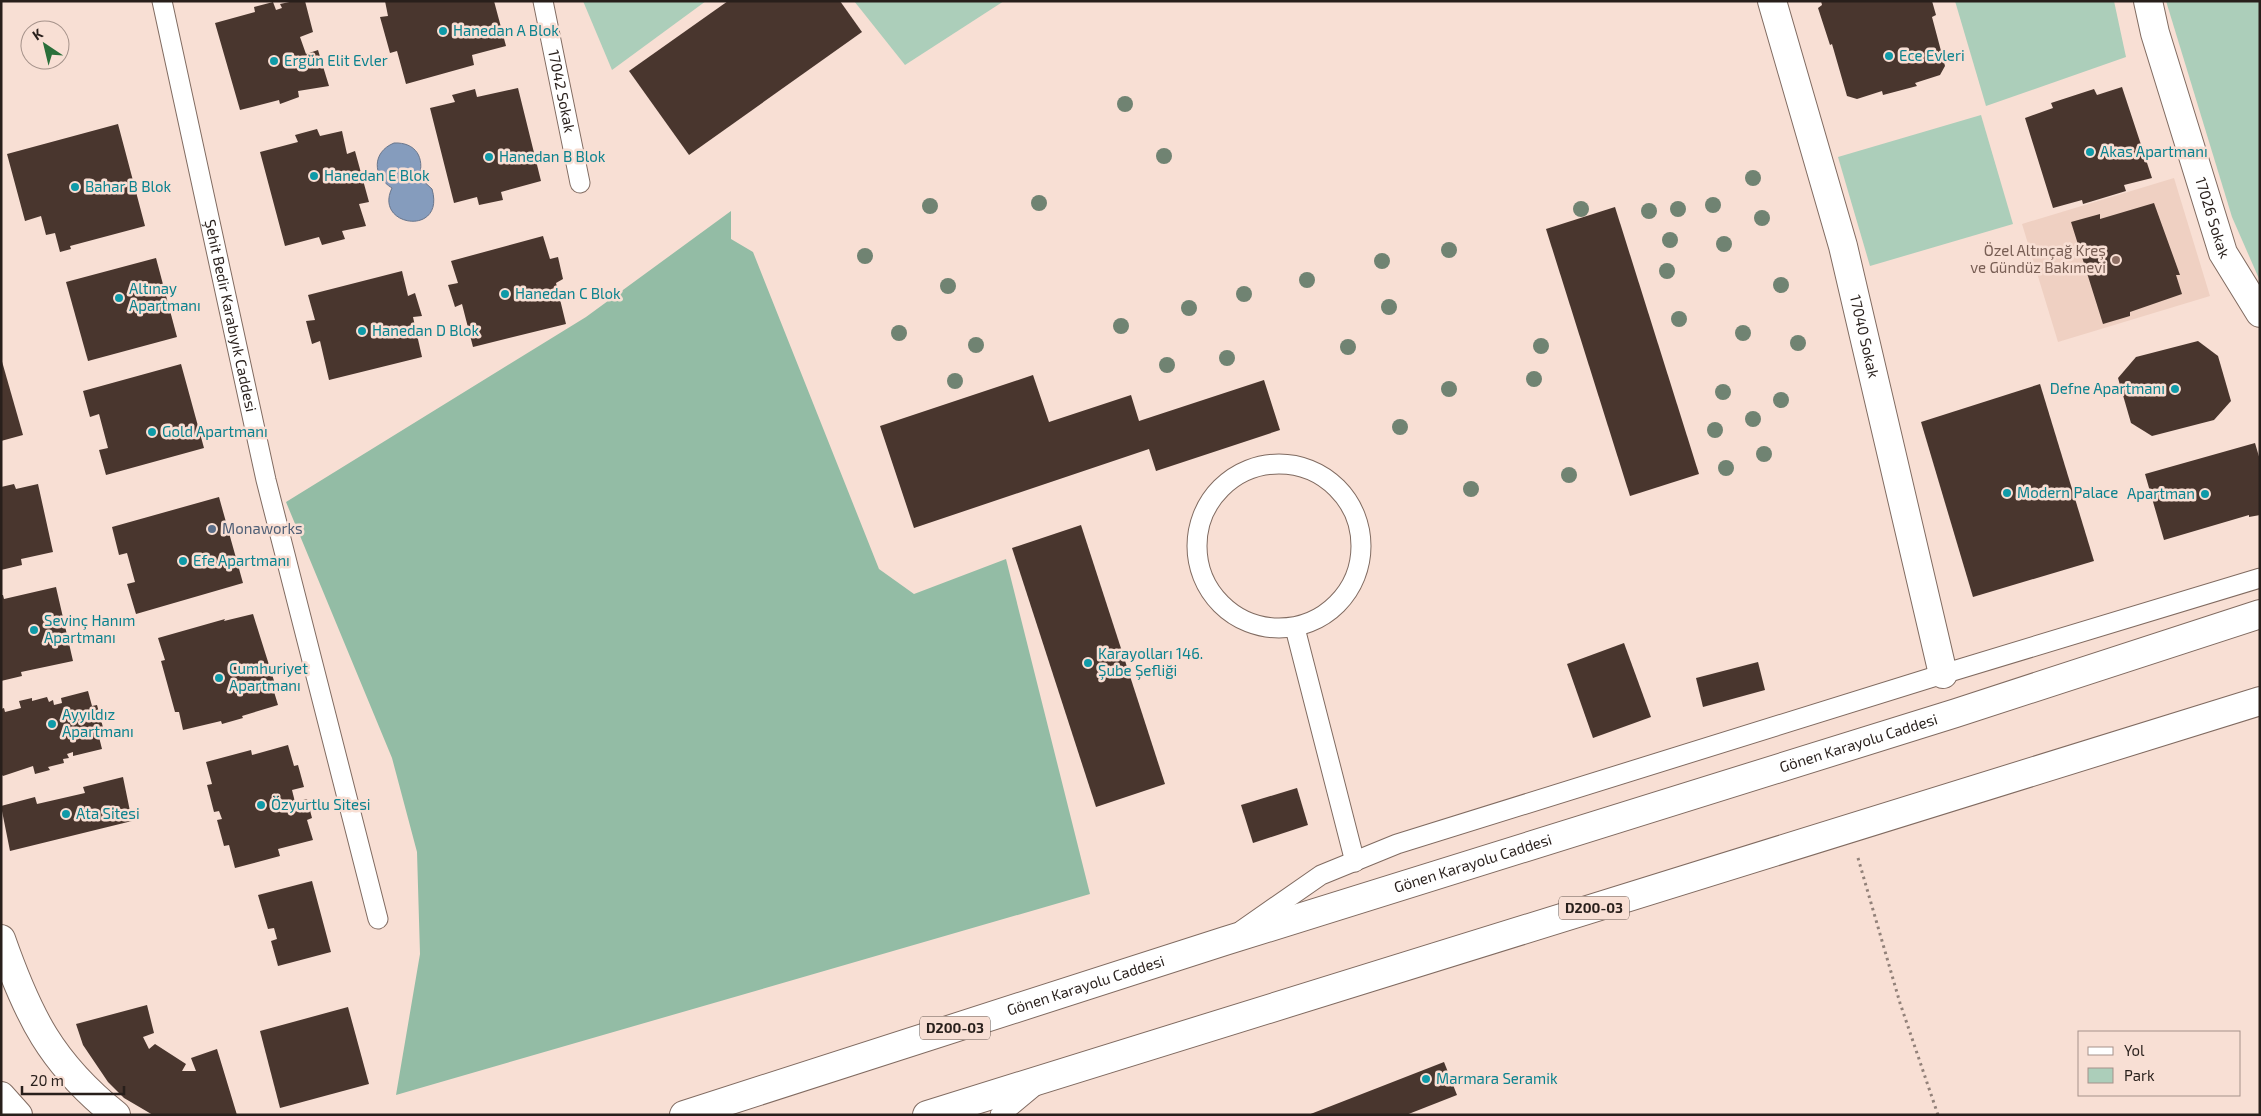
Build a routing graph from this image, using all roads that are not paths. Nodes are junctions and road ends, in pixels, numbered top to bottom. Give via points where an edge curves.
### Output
1 (162, 1) edge
2 (543, 1) edge
3 (1772, 1) edge
4 (2148, 1) edge
5 (580, 183) dead end
6 (2260, 313) edge
7 (2260, 578) edge
8 (2260, 614) edge
9 (1295, 628) junction
10 (1943, 674) junction
11 (2260, 701) edge
12 (1354, 862) junction
13 (378, 920) dead end
14 (1, 939) edge
15 (1225, 941) junction
16 (1043, 1079) junction
17 (1, 1096) edge
18 (18, 1115) edge
19 (116, 1115) edge
20 (684, 1115) edge
21 (927, 1115) edge
22 (1000, 1115) edge

1 - 13 lane, Şehit Bedir Karabıyık Caddesi via 266,480
2 - 5 lane, 17042 Sokak
3 - 10 main road, 17040 Sokak via 1843,246
4 - 6 main road, 17026 Sokak via 2154,33 2223,253
7 - 10 lane
8 - 15 main road, Gönen Karayolu Caddesi / D200-03 via 1937,719
9 - 9 lane via 1266,628 1240,620 1218,602 1202,579 1196,551 1199,523 1212,498 1232,478 1257,466 1284,464 1310,469 1332,482 1350,502 1360,526 1362,553 1355,578 1346,594 1321,618
9 - 12 lane
10 - 12 lane via 1397,844
11 - 16 main road, D200-03
12 - 15 lane via 1321,875
14 - 19 main road via 26,1006 44,1038 91,1095
15 - 20 main road, Gönen Karayolu Caddesi / D200-03
16 - 21 main road, D200-03
16 - 22 lane
17 - 18 main road

